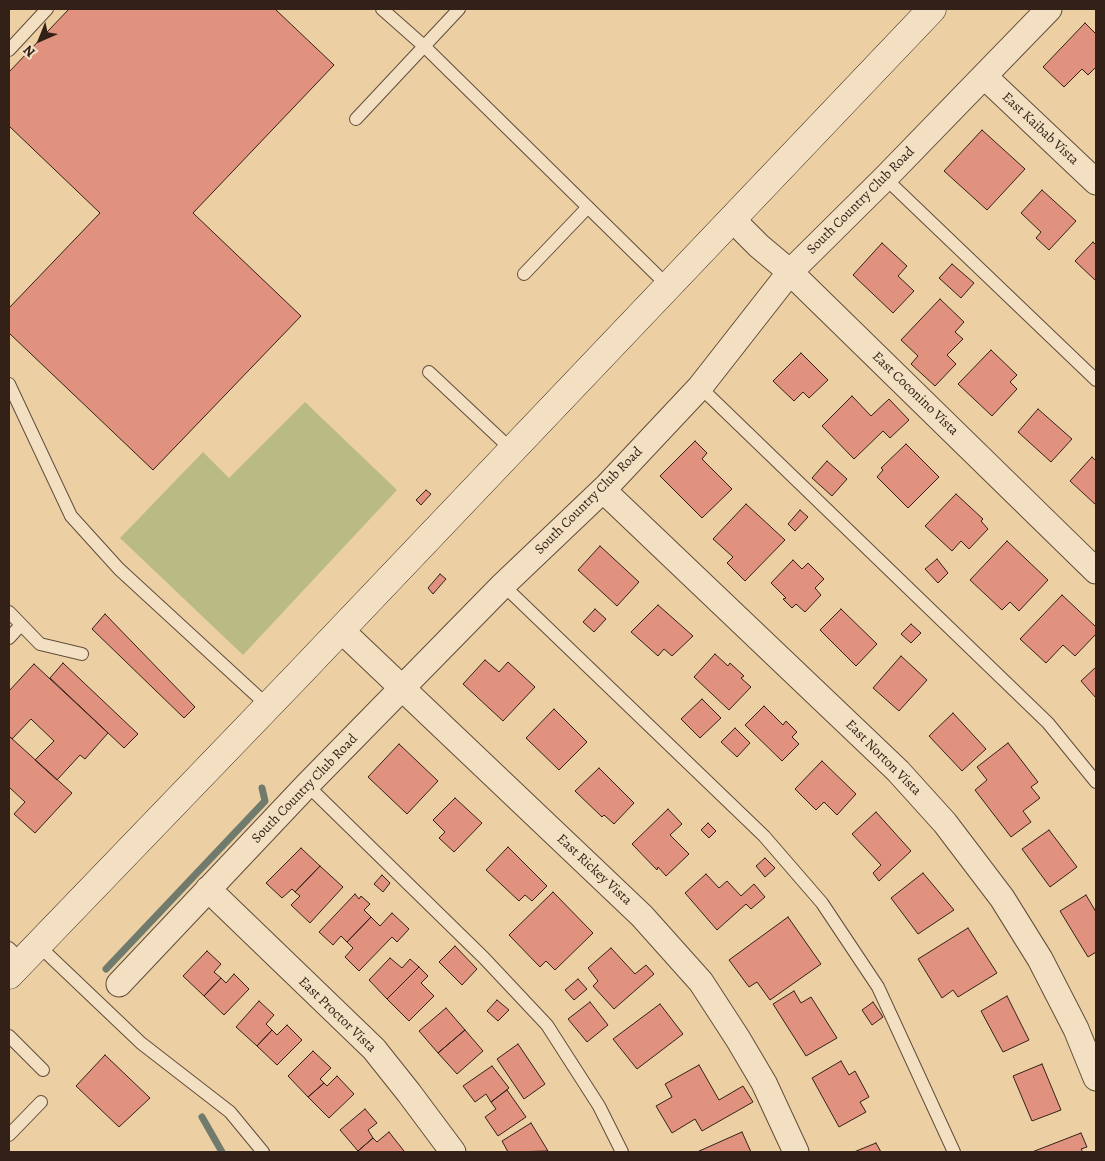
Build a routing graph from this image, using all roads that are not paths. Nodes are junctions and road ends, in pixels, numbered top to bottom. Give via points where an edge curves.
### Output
1 (47, 9) edge
2 (382, 9) edge
3 (459, 9) edge
4 (932, 9) edge
5 (1049, 9) edge
6 (425, 47) junction
7 (9, 50) edge
8 (984, 76) junction
9 (356, 119) dead end
10 (885, 178) junction
11 (1096, 182) edge
12 (588, 208) junction
13 (732, 219) junction
14 (790, 272) junction
15 (524, 274) dead end
16 (668, 286) junction
17 (429, 372) dead end
18 (1096, 380) edge
19 (9, 384) edge
20 (700, 387) junction
21 (512, 450) junction
22 (603, 490) junction
23 (1096, 571) edge
24 (503, 585) junction
25 (9, 612) edge
26 (21, 625) junction
27 (340, 630) junction
28 (9, 638) edge
29 (82, 654) dead end
30 (402, 688) junction
31 (268, 706) junction
32 (1096, 782) edge
33 (307, 785) junction
34 (208, 889) junction
35 (19, 957) edge
36 (119, 984) dead end
37 (9, 1036) edge
38 (43, 1070) dead end
39 (1096, 1078) edge
40 (41, 1102) dead end
41 (9, 1135) edge
42 (263, 1152) edge
43 (452, 1152) edge
44 (622, 1152) edge
45 (796, 1152) edge
46 (954, 1152) edge

1 - 7 lane
2 - 6 lane
3 - 6 lane
4 - 13 street
5 - 8 street, South Country Club Road
6 - 9 lane
6 - 12 lane
8 - 10 street, South Country Club Road
8 - 11 street, East Kaibab Vista
10 - 14 street, South Country Club Road
10 - 18 lane
12 - 15 lane
12 - 16 lane
13 - 14 street, East Coconino Vista
13 - 16 street
14 - 20 street, South Country Club Road
14 - 23 street, East Coconino Vista
16 - 21 street
17 - 21 lane
19 - 31 lane via 71,516 119,569
20 - 22 street, South Country Club Road
20 - 32 lane via 1048,723
21 - 27 street
22 - 24 street, South Country Club Road
22 - 39 street, East Norton Vista via 898,771 945,823 1002,898 1040,959 1076,1029
24 - 30 street, South Country Club Road
24 - 46 lane via 764,836 822,903 878,987
25 - 26 lane
26 - 28 lane
26 - 29 lane via 40,644
27 - 30 street, East Rickey Vista
27 - 31 street
30 - 33 street, South Country Club Road
30 - 45 street, East Rickey Vista via 642,916 701,982 764,1083
31 - 35 street
33 - 34 street, South Country Club Road
33 - 44 lane via 547,1024 599,1106
34 - 36 street, South Country Club Road
34 - 43 street, East Proctor Vista via 374,1048
35 - 42 lane via 142,1043 230,1112
37 - 38 lane
40 - 41 lane

